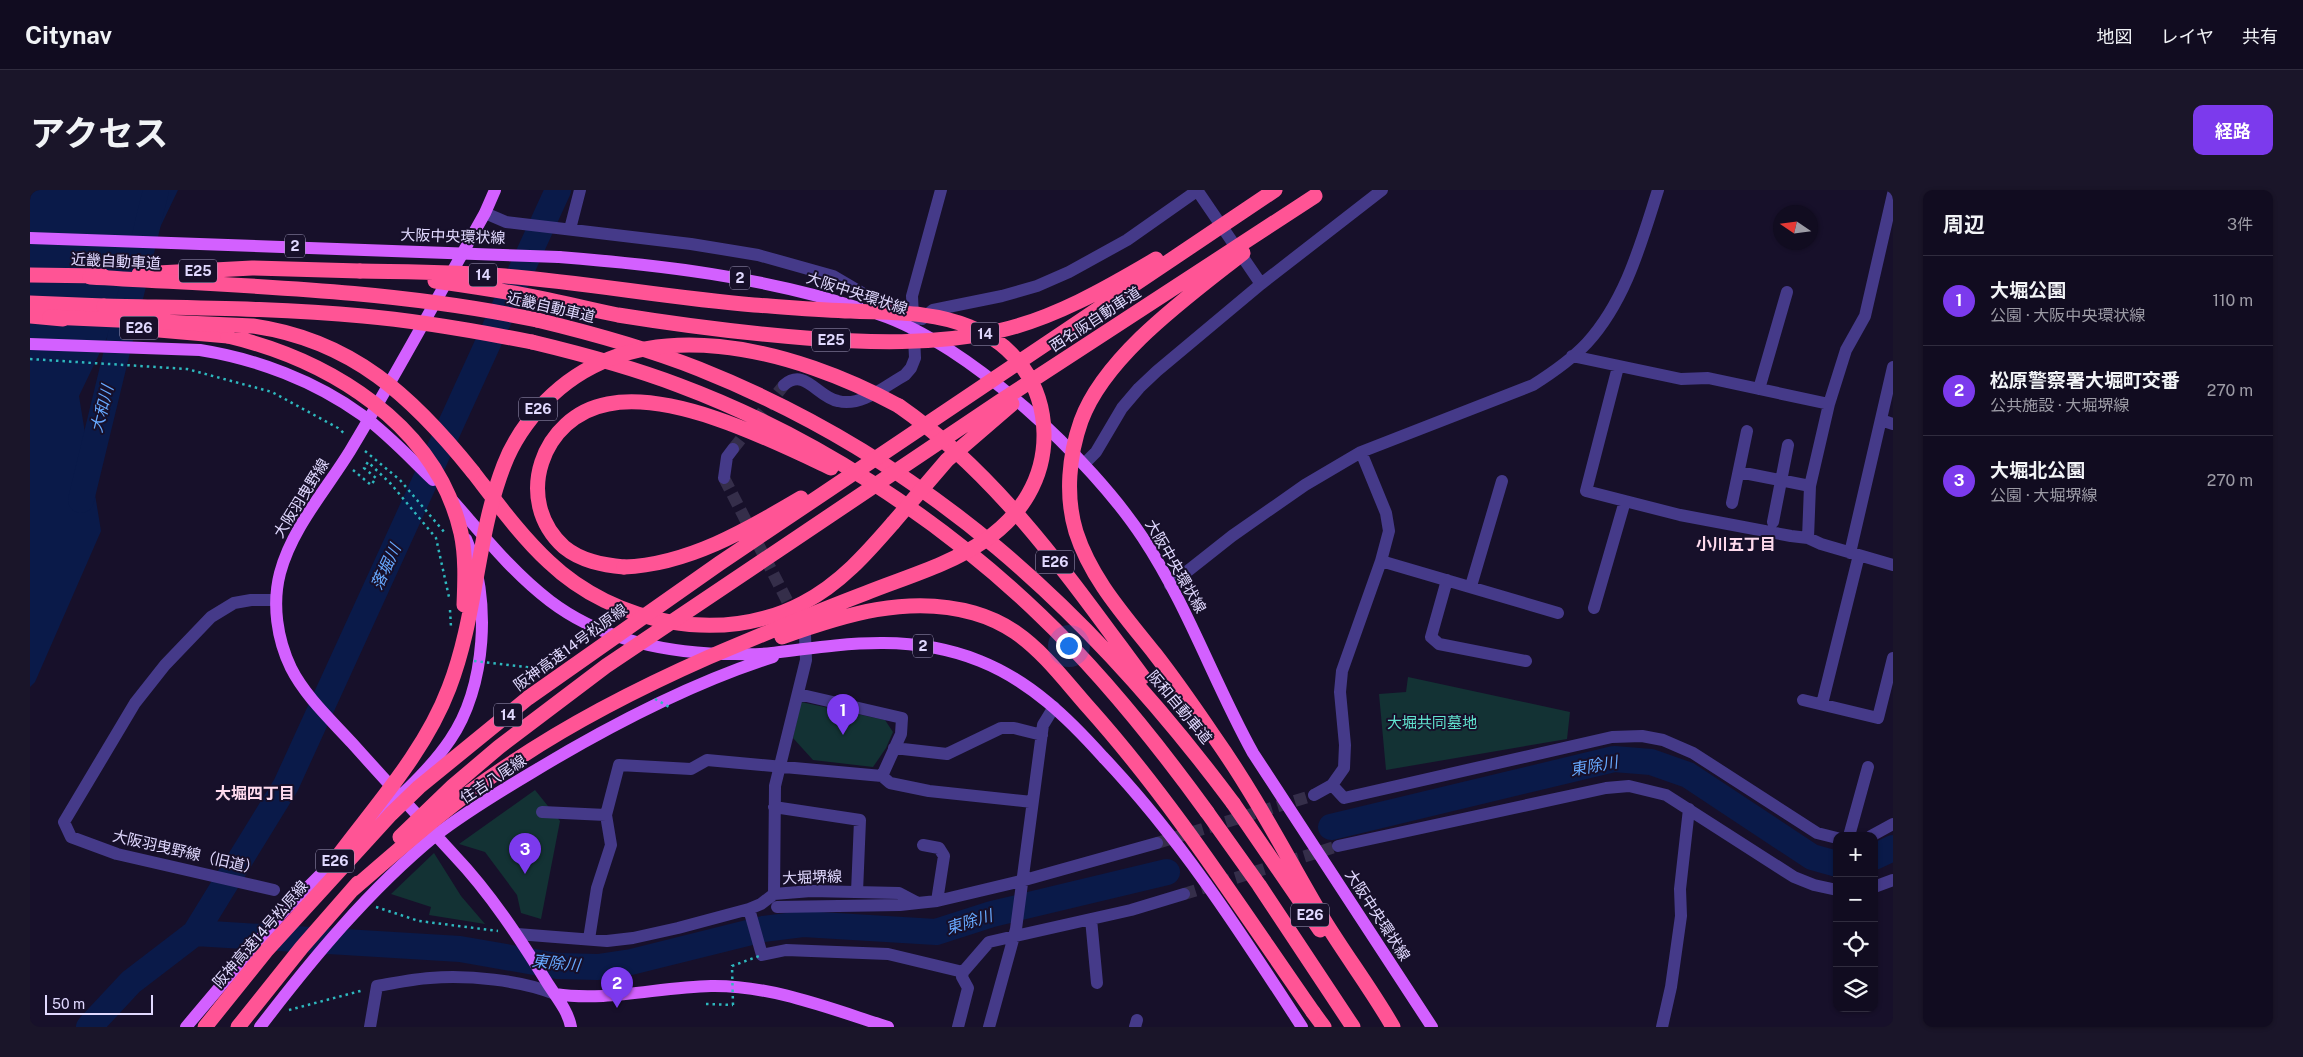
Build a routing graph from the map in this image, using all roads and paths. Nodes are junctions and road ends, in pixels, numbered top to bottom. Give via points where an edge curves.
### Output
1 (495, 190) edge
2 (580, 190) edge
3 (941, 190) edge
4 (1198, 190) edge
5 (1271, 190) edge
6 (1275, 190) edge
7 (1382, 190) edge
8 (1658, 190) edge
9 (1319, 193) edge
10 (1186, 194) edge
11 (1893, 194) edge
12 (485, 214) junction
13 (564, 228) junction
14 (30, 238) edge
15 (360, 271) junction
16 (30, 275) edge
17 (90, 277) junction
18 (1261, 284) junction
19 (1787, 292) dead end
20 (30, 303) edge
21 (30, 316) edge
22 (50, 317) junction
23 (914, 329) junction
24 (30, 344) edge
25 (1080, 351) junction
26 (1572, 356) junction
27 (1618, 367) junction
28 (1893, 367) edge
29 (784, 386) tunnel mouth
30 (1759, 390) junction
31 (974, 391) junction
32 (1829, 404) junction
33 (1887, 422) edge
34 (1747, 431) dead end
35 (1788, 445) dead end
36 (733, 449) tunnel mouth
37 (1361, 452) junction
38 (1084, 464) junction
39 (866, 472) junction
40 (886, 472) junction
41 (1739, 472) junction
42 (357, 473) dead end
43 (724, 478) tunnel mouth
44 (433, 480) junction
45 (1781, 480) junction
46 (1502, 481) dead end
47 (1810, 486) junction
48 (889, 495) junction
49 (1625, 501) junction
50 (1732, 503) dead end
51 (1773, 522) dead end
52 (1808, 538) junction
53 (1855, 554) junction
54 (1381, 561) junction
55 (1893, 565) edge
56 (1447, 580) junction
57 (1170, 585) junction
58 (1471, 586) junction
59 (276, 600) junction
60 (1594, 608) dead end
61 (1558, 613) dead end
62 (451, 631) dead end
63 (806, 641) junction
64 (1893, 658) edge
65 (1526, 661) dead end
66 (456, 671) junction
67 (644, 689) junction
68 (798, 694) junction
69 (1803, 700) dead end
70 (1822, 704) junction
71 (1054, 707) junction
72 (1042, 735) junction
73 (1186, 740) junction
74 (894, 748) junction
75 (780, 766) junction
76 (1868, 767) dead end
77 (882, 776) junction
78 (1332, 785) junction
79 (1314, 795) tunnel mouth
80 (399, 796) junction
81 (1032, 802) junction
82 (774, 807) junction
83 (1689, 809) junction
84 (542, 812) dead end
85 (606, 815) junction
86 (1893, 824) edge
87 (1851, 832) edge
88 (1878, 832) edge
89 (436, 836) junction
90 (1833, 837) edge
91 (1157, 843) tunnel mouth
92 (924, 845) dead end
93 (1338, 846) tunnel mouth
94 (1021, 880) junction
95 (1893, 880) edge
96 (1878, 886) edge
97 (1833, 889) edge
98 (274, 890) dead end
99 (352, 890) junction
100 (857, 892) junction
101 (774, 894) junction
102 (1184, 894) tunnel mouth
103 (937, 901) junction
104 (918, 903) junction
105 (364, 904) junction
106 (778, 907) dead end
107 (748, 909) junction
108 (1090, 919) junction
109 (1015, 932) junction
110 (519, 936) junction
111 (589, 940) junction
112 (266, 951) junction
113 (762, 955) junction
114 (963, 972) junction
115 (1097, 982) dead end
116 (377, 986) junction
117 (552, 990) junction
118 (706, 1004) dead end
119 (281, 1013) dead end
120 (186, 1027) edge
121 (204, 1027) edge
122 (238, 1027) edge
123 (260, 1027) edge
124 (370, 1027) edge
125 (571, 1027) edge
126 (888, 1027) edge
127 (958, 1027) edge
128 (989, 1027) edge
129 (1302, 1027) edge
130 (1324, 1027) edge
131 (1353, 1027) edge
132 (1385, 1027) edge
133 (1393, 1027) edge
134 (1432, 1027) edge
135 (1662, 1027) edge

1 - 12 main road, 大阪羽曳野線
2 - 13 street
3 - 23 street via 912,296
4 - 10 street
4 - 18 street
5 - 15 highway, E25, bridge via 1090,295 999,331 952,338 845,341 730,330
6 - 31 highway, 西名阪自動車道, bridge
7 - 18 street
8 - 26 street via 1631,272 1615,304 1588,342
9 - 25 highway, 西名阪自動車道, bridge
9 - 133 highway, E26, bridge via 1160,321 1106,378 1088,404 1077,432 1070,473 1072,513 1084,552 1103,586 1218,741 1324,920
10 - 23 street via 1127,240 1068,272 1037,286 1002,296 933,310
11 - 32 street via 1865,316 1846,350
12 - 13 street via 506,222
12 - 59 main road, 大阪羽曳野線 via 350,451 303,522 288,550
13 - 23 street via 723,248 797,265 833,276
14 - 23 main road, 大阪中央環状線 / 2, bridge via 560,257 691,270 762,282 826,298
15 - 17 highway, E25, bridge via 252,268
15 - 67 highway, 14, bridge via 505,276 735,303 918,314 973,327 1004,346 1025,369 1040,402 1044,431 1042,461 1032,490 1023,504 992,535 953,558 722,652
16 - 17 highway, 近畿自動車道 / E26
17 - 40 highway, 近畿自動車道 / E26, bridge via 372,295 466,306 536,320 613,340 700,370 839,436
18 - 38 street via 1139,388 1122,408 1096,452
19 - 30 street
20 - 39 highway, E26, bridge via 362,316 442,325 532,342 604,361 708,397
21 - 22 highway, E26
22 - 25 highway, E26, bridge via 253,326 311,340 348,356 384,379 432,424 531,544 571,580 620,608 678,624 706,626 779,614 825,590 868,552 964,443
22 - 66 highway, E26, bridge via 101,325 204,333 249,341 330,375 383,410 425,456 447,494 461,532 465,581
23 - 29 street via 915,358 911,368 905,375 862,400 853,403 836,401 798,378
23 - 38 main road, 大阪中央環状線 / 2 via 1000,387
24 - 44 main road, 2, bridge via 200,350 272,368 320,389 362,415
25 - 40 highway, 西名阪自動車道, bridge
26 - 27 street
26 - 37 street via 1533,385
27 - 30 street via 1681,379 1708,378
27 - 49 street via 1586,491
28 - 33 street
30 - 32 street
31 - 39 highway, 西名阪自動車道, bridge
31 - 48 highway, bridge via 941,408 800,499 675,560 624,567 592,562 564,547 554,536 541,508 538,492 541,461 555,435 579,415 608,404 632,402 660,405 710,418 772,441
32 - 47 street
33 - 53 street
34 - 41 street
35 - 45 street
36 - 43 street via 727,457
37 - 54 street via 1386,512 1389,532
37 - 57 street via 1305,485
38 - 57 main road, 大阪中央環状線 / 2 via 1143,538
39 - 48 highway, E26
39 - 112 highway, 阪神高速14号松原線 / 14, bridge via 528,698 391,814
40 - 73 highway, 阪和自動車道 / E26 via 958,515 1047,590 1142,688
40 - 99 highway, 14, bridge via 606,666 498,746 407,829
41 - 45 street
41 - 50 street
42 - 62 path via 371,485 376,478 364,468 368,462 436,538 450,603
44 - 63 main road, 2 via 530,584 570,615 591,626 651,646 699,653 770,654
44 - 80 main road via 467,541 475,564 482,625 480,655 465,713 450,740
45 - 47 street
45 - 51 street
46 - 58 street
47 - 52 street
48 - 131 highway, E26, bridge via 950,538 1040,615 1134,717 1259,885
49 - 52 street via 1680,515
49 - 60 street
52 - 53 street
53 - 55 street
53 - 70 street
54 - 56 street
54 - 78 street via 1342,671 1344,768
56 - 58 street
56 - 65 street via 1432,637 1439,644
57 - 134 main road, 大阪中央環状線 / 2 via 1190,621 1230,711 1254,753
58 - 61 street
59 - 80 main road, 大阪羽曳野線 via 282,644 304,689
59 - 98 street, 大阪羽曳野線（旧道） via 234,603 211,617 135,703 64,822 71,837 117,854
63 - 68 street via 806,660
63 - 71 main road, 2 via 903,643 941,649 980,661 1020,681
63 - 89 main road, 住吉八尾線 via 621,722 512,785
64 - 70 street via 1878,718
66 - 73 highway, E26, bridge via 468,627 489,513 504,463 524,426 563,385 589,368 633,352 664,346 687,344 734,348 812,368 859,387 899,406 933,430 1000,495 1149,684
66 - 112 highway, E26, bridge via 441,709 416,750
67 - 99 highway, 14, bridge via 568,728 509,764 443,813
67 - 130 highway, 14, bridge via 813,626 882,609 934,606 974,613 995,622 1034,647 1105,726 1176,815
68 - 74 street via 902,718 901,734
68 - 75 street
69 - 70 street
71 - 72 street via 1043,725
71 - 129 main road, 2 via 1114,768 1164,826 1224,906
72 - 74 street via 1001,728 947,754
72 - 81 street
73 - 132 highway, 阪和自動車道 / E26, bridge via 1234,803
74 - 77 street
75 - 77 street
75 - 82 street
75 - 85 street via 707,760 691,769 619,765
76 - 87 street
77 - 81 street via 890,783 929,790
78 - 79 street
78 - 90 street via 1344,798 1612,737 1642,736 1663,740 1693,753 1817,833
80 - 89 main road, 大阪羽曳野線
80 - 120 main road via 284,911
81 - 94 street
82 - 100 street via 860,820
82 - 101 street
83 - 93 street via 1666,795 1649,790 1629,786 1606,788
83 - 97 street via 1794,878
83 - 135 street via 1680,889 1681,916
84 - 85 street
85 - 111 street via 611,845 596,888
86 - 88 street
89 - 105 main road, 住吉八尾線
89 - 110 main road via 475,878
91 - 94 street
92 - 103 street via 938,848 944,856
94 - 103 street
94 - 109 street
95 - 96 street
99 - 122 highway, 14, bridge
100 - 101 street, 大堀堺線
100 - 104 street, 大堀堺線 via 899,893
101 - 107 street, 大堀堺線
102 - 108 street
103 - 104 street
104 - 106 street
105 - 110 path via 419,921
105 - 123 main road, 住吉八尾線 via 295,981
107 - 111 street, 大堀堺線 via 633,938
107 - 113 street
108 - 109 street
108 - 115 street
109 - 114 street via 989,942
109 - 128 street
110 - 111 street, 大堀堺線
110 - 117 main road
112 - 121 highway, 阪神高速14号松原線 / 14, bridge
113 - 114 street via 786,950 888,954
113 - 118 path, bridge via 732,966 733,1005
114 - 127 street via 968,988
116 - 117 street via 431,978 482,979
116 - 119 path
116 - 124 street
117 - 125 main road
117 - 126 main road via 580,997 711,986 743,987 783,995

